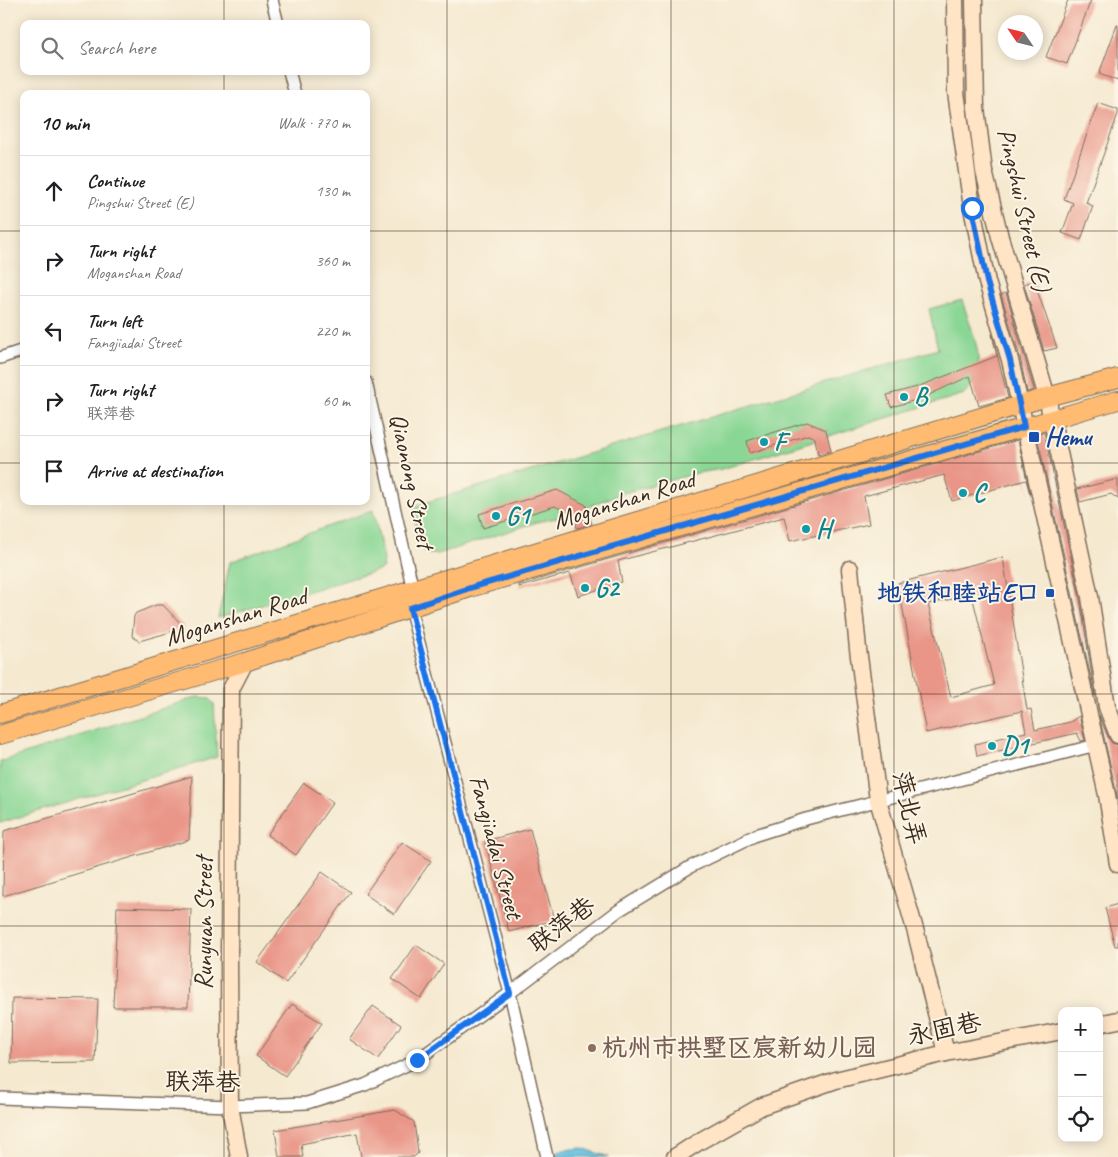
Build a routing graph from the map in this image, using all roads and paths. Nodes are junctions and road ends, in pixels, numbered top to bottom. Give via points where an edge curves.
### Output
1 (272, 0) edge
2 (955, 0) edge
3 (974, 0) edge
4 (277, 20) edge
5 (290, 75) edge
6 (294, 90) edge
7 (20, 351) edge
8 (0, 358) edge
9 (1118, 378) edge
10 (1047, 398) junction
11 (370, 399) edge
12 (1118, 400) edge
13 (1020, 407) junction
14 (1052, 420) junction
15 (1024, 427) junction
16 (850, 569) dead end
17 (414, 590) junction
18 (410, 608) junction
19 (244, 662) junction
20 (210, 672) junction
21 (231, 689) junction
22 (0, 714) edge
23 (0, 736) edge
24 (1118, 736) edge
25 (1096, 745) junction
26 (878, 800) junction
27 (1118, 864) edge
28 (510, 993) junction
29 (1118, 1020) edge
30 (1103, 1023) edge
31 (1058, 1032) edge
32 (946, 1054) junction
33 (0, 1098) edge
34 (230, 1106) junction
35 (239, 1157) edge
36 (547, 1157) edge
37 (675, 1157) edge

1 - 4 street
2 - 13 main road, Pingshui Street (E) via 956,92 972,208 987,282
3 - 10 main road, Pingshui Street (E) via 976,108 984,171
5 - 6 street
7 - 8 street
9 - 10 main road, Moganshan Road
10 - 13 main road, Moganshan Road
10 - 14 main road, Pingshui Street (E)
11 - 17 street, Qiaonong Street
12 - 14 main road, Moganshan Road
13 - 15 main road, Pingshui Street (E)
13 - 17 main road, Moganshan Road
14 - 15 main road, Moganshan Road
14 - 24 main road, Pingshui Street (E) via 1090,597 1108,707
15 - 18 main road, Moganshan Road
15 - 25 main road, Pingshui Street (E)
16 - 26 main road, 萍北弄
17 - 22 main road, Moganshan Road
18 - 19 main road, Moganshan Road
18 - 28 street, Fangjiadai Street
19 - 20 main road, Moganshan Road
19 - 21 main road, Runyuan Street
20 - 21 main road
20 - 23 main road, Moganshan Road
21 - 34 main road, Runyuan Street
25 - 26 street, 联萍巷
25 - 27 main road, Pingshui Street (E) via 1108,795
26 - 28 street, 联萍巷 via 756,835 690,867 618,911
26 - 32 main road, 萍北弄
28 - 34 street, 联萍巷 via 417,1060 365,1085 307,1103
28 - 36 street, Fangjiadai Street
29 - 30 main road
31 - 32 main road, 永固巷
32 - 37 main road, 永固巷 via 836,1080 762,1106
33 - 34 street, 联萍巷
34 - 35 main road, Runyuan Street

